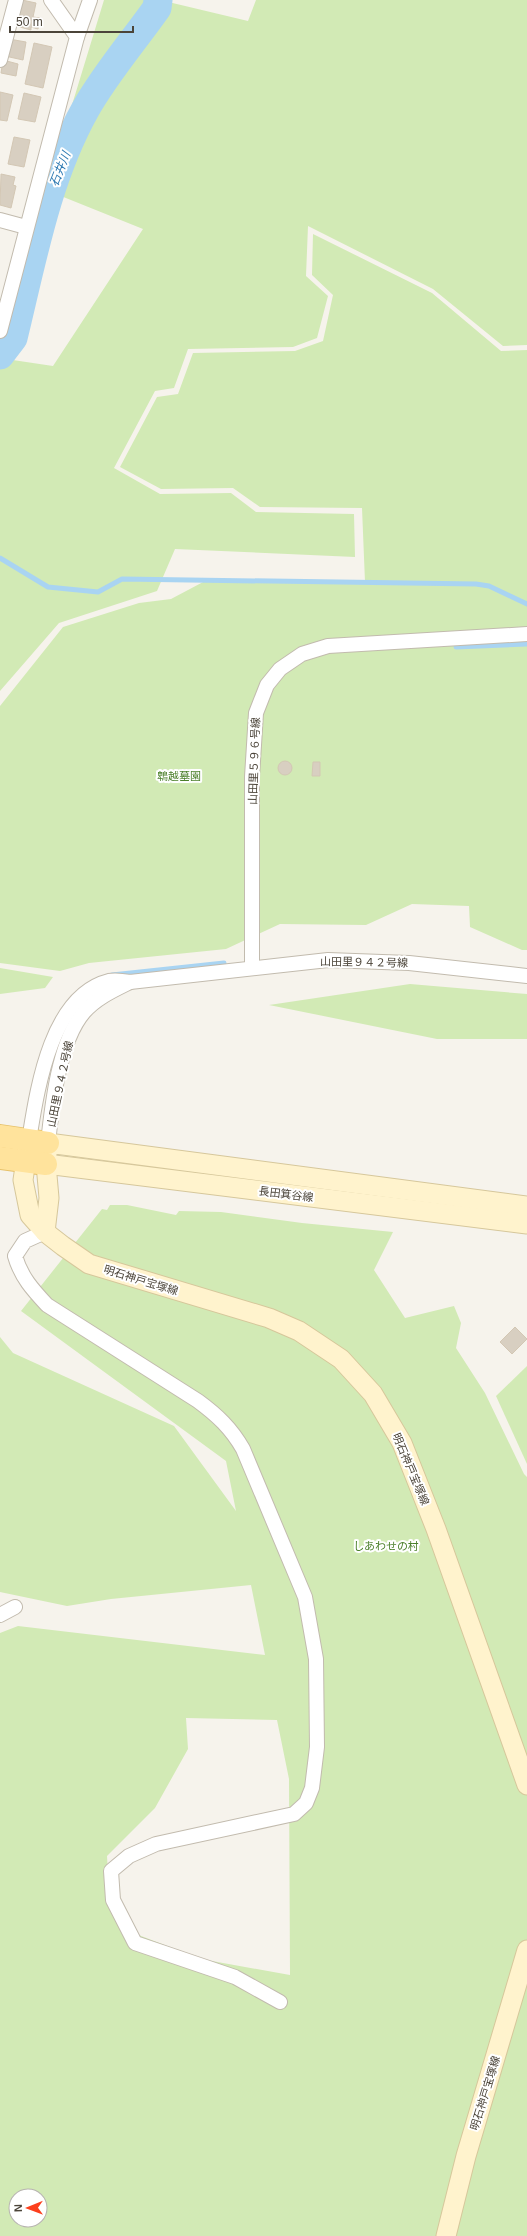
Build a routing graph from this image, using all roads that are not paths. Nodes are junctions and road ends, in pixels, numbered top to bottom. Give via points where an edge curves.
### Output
1 (16, 0) edge
2 (52, 0) edge
3 (90, 0) edge
4 (77, 37) junction
5 (0, 60) edge
6 (0, 220) edge
7 (26, 226) junction
8 (0, 331) edge
9 (527, 634) edge
10 (252, 968) junction
11 (527, 976) edge
12 (0, 1136) edge
13 (37, 1152) junction
14 (0, 1158) edge
15 (527, 1206) edge
16 (527, 1224) edge
17 (44, 1232) junction
18 (15, 1607) dead end
19 (0, 1615) edge
20 (527, 1785) edge
21 (527, 1950) edge
22 (280, 2002) dead end
23 (446, 2236) edge

1 - 5 street
2 - 4 street
3 - 4 street
4 - 7 street
6 - 7 street
7 - 8 street
9 - 10 street, 山田里５９６号線 via 328,646 302,654 280,669 267,685 256,713 252,777
10 - 11 street, 山田里９４２号線 via 335,960 409,962
10 - 13 street, 山田里９４２号線 via 130,982 110,981 94,987 79,999 65,1016 51,1041 41,1077
12 - 13 main road
13 - 14 main road
13 - 15 street, 長田箕谷線
13 - 16 street, 長田箕谷線
13 - 17 street, 明石神戸宝塚線 via 24,1192 30,1215
17 - 20 street, 明石神戸宝塚線 via 89,1264 270,1318 299,1331 342,1359 373,1394 402,1443 436,1529
17 - 22 street via 25,1241 15,1256 19,1270 29,1285 47,1305 198,1401 234,1432 305,1597 316,1659 317,1747 312,1788 306,1803 294,1814 156,1844 129,1856 111,1871 113,1900 135,1943 236,1976
18 - 19 street
21 - 23 street, 明石神戸宝塚線 via 466,2156

